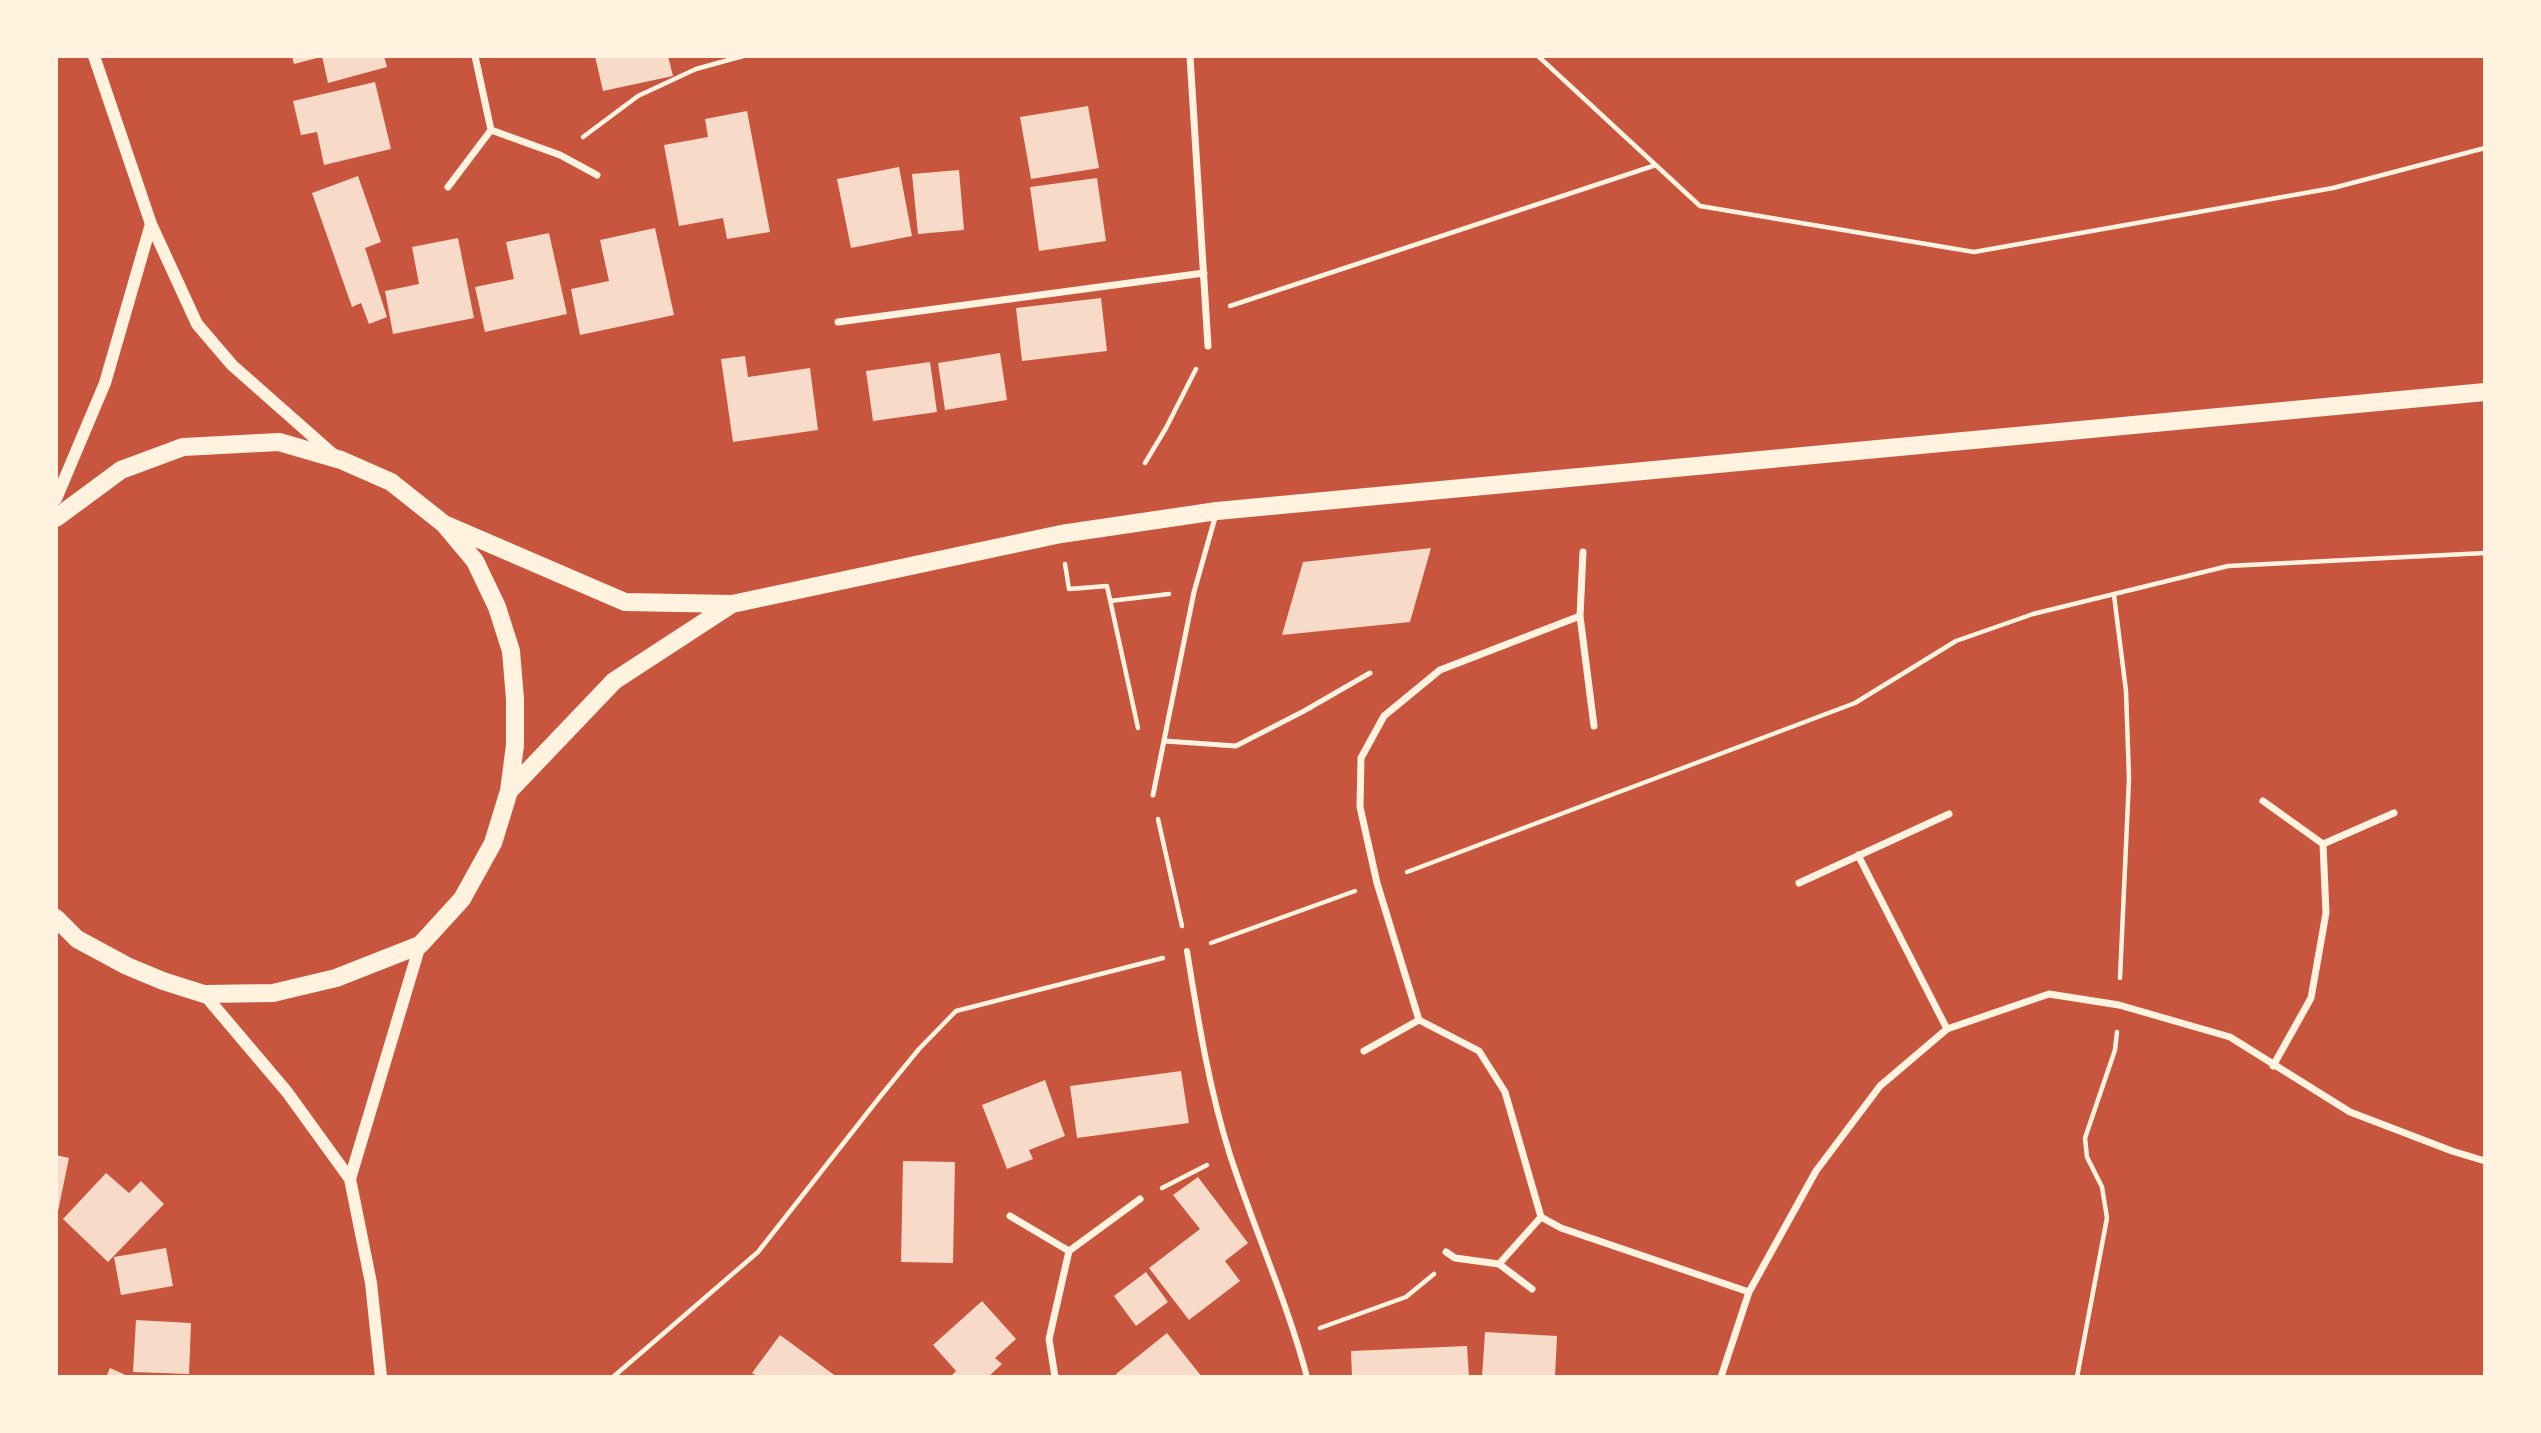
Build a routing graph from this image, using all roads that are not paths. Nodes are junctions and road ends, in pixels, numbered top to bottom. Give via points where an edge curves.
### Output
1 (94, 56) edge
2 (475, 56) edge
3 (1190, 56) edge
4 (491, 130) junction
5 (597, 174) dead end
6 (448, 187) dead end
7 (151, 224) junction
8 (1204, 273) junction
9 (838, 322) dead end
10 (1208, 346) road end
11 (2485, 392) edge
12 (341, 460) junction
13 (56, 499) edge
14 (1217, 511) junction
15 (56, 518) edge
16 (444, 524) junction
17 (1583, 552) dead end
18 (732, 604) junction
19 (1580, 616) junction
20 (1370, 673) dead end
21 (1594, 726) dead end
22 (1165, 741) junction
23 (509, 791) junction
24 (1153, 795) dead end
25 (2263, 801) dead end
26 (2394, 813) dead end
27 (1949, 814) dead end
28 (2323, 844) junction
29 (1858, 855) junction
30 (1799, 883) dead end
31 (56, 918) edge
32 (56, 929) edge
33 (77, 939) junction
34 (419, 945) junction
35 (1187, 951) road end
36 (204, 994) junction
37 (1419, 1020) junction
38 (1947, 1029) junction
39 (1364, 1051) dead end
40 (2273, 1066) junction
41 (2485, 1161) edge
42 (350, 1179) junction
43 (1140, 1199) road end
44 (1010, 1216) dead end
45 (1541, 1217) junction
46 (1069, 1251) junction
47 (1446, 1252) dead end
48 (1499, 1264) junction
49 (1532, 1289) dead end
50 (1749, 1292) junction
51 (381, 1377) edge
52 (1055, 1377) edge
53 (1307, 1377) edge
54 (1721, 1377) edge

1 - 7 street
2 - 4 street
3 - 8 street
4 - 5 street
4 - 6 street
7 - 12 street via 197,324 232,365
7 - 13 street via 105,383
8 - 9 street
8 - 10 street
11 - 14 main road
12 - 15 main road via 279,442 183,447 121,470
12 - 16 main road via 391,482
14 - 18 main road via 1061,534
14 - 22 lane via 1194,592
16 - 18 main road via 625,602
16 - 23 main road via 475,561 497,607 511,652 515,699
17 - 19 street
18 - 23 main road via 614,681
19 - 21 street
19 - 37 street via 1440,670 1384,716 1361,758 1360,807 1377,883
20 - 22 lane via 1236,746
22 - 24 lane
23 - 34 main road via 493,843 462,899
25 - 28 street
26 - 28 street
27 - 29 street
28 - 40 street via 2326,914 2311,998
29 - 30 street
29 - 38 street
31 - 33 main road
32 - 33 main road
33 - 36 main road via 127,965
34 - 36 main road via 336,978 273,993
34 - 42 street
35 - 53 street via 1201,1038 1230,1153
36 - 42 street via 287,1092
37 - 39 street
37 - 45 street via 1479,1051 1492,1071 1504,1092
38 - 40 street via 2049,994 2119,1005 2230,1037
38 - 50 street via 1880,1086 1816,1171
40 - 41 street via 2350,1112
42 - 51 street via 371,1283
43 - 46 street
44 - 46 street
45 - 48 street
45 - 50 street via 1561,1228
46 - 52 street via 1049,1339
47 - 48 street via 1455,1258
48 - 49 street
50 - 54 street

